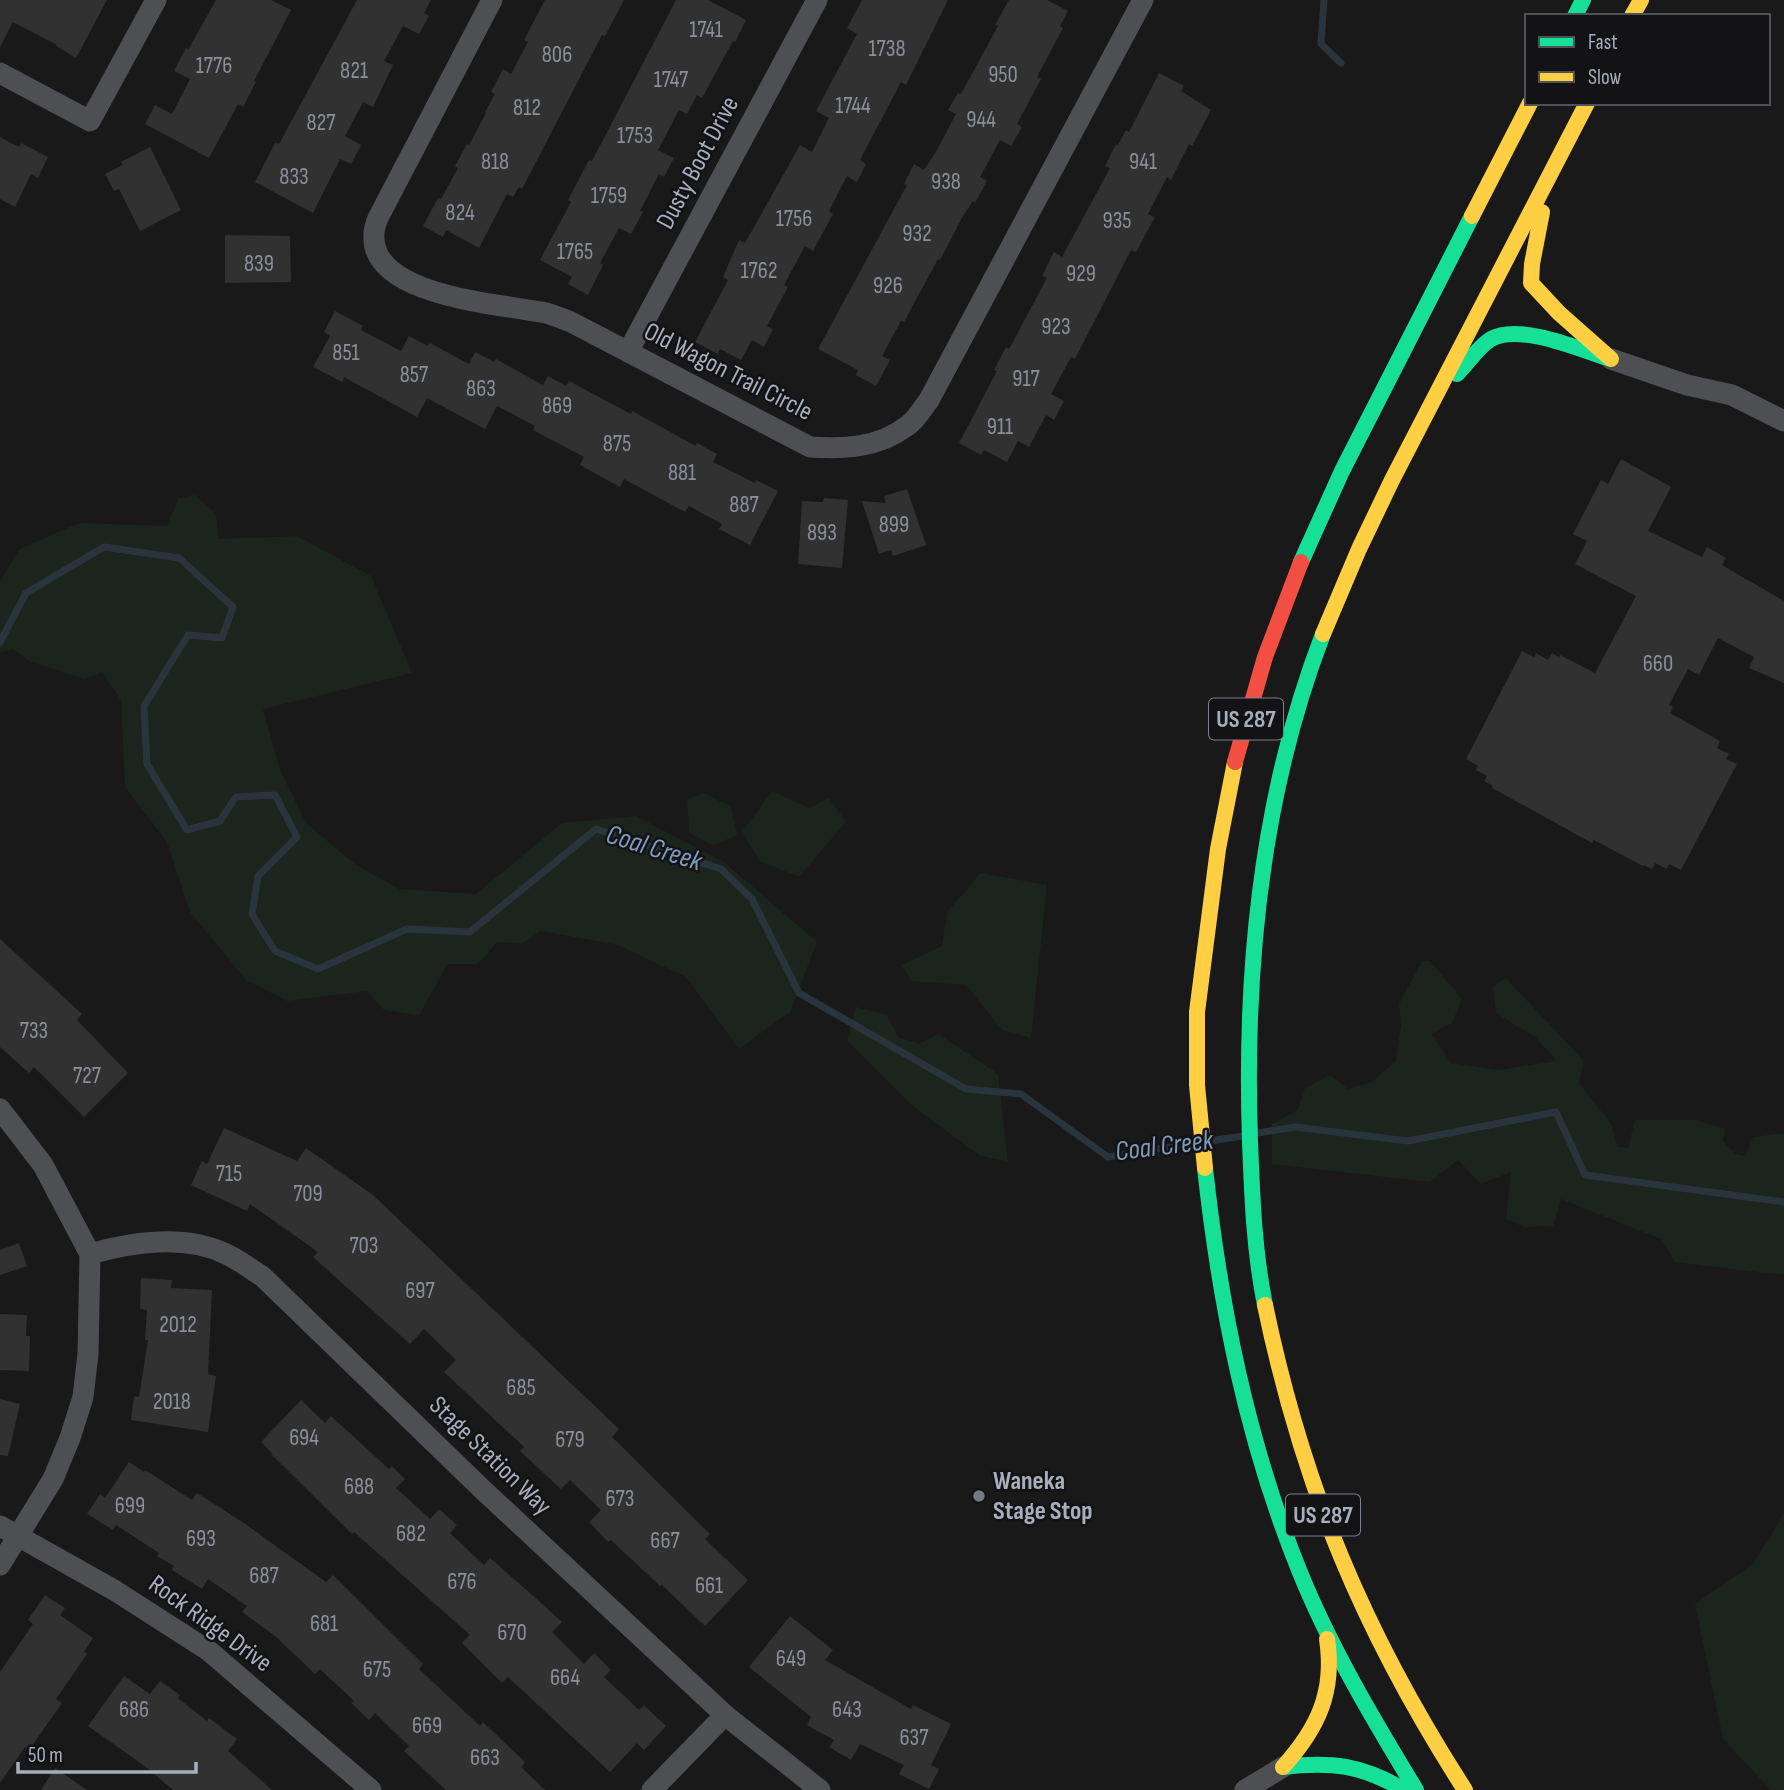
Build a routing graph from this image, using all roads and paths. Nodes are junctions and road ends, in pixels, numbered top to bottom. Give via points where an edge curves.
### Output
1 (156, 0) edge
2 (492, 0) edge
3 (817, 0) edge
4 (1143, 0) edge
5 (0, 73) edge
6 (1529, 105) edge
7 (1586, 105) edge
8 (1551, 173) junction
9 (628, 352) junction
10 (1611, 359) junction
11 (1436, 395) junction
12 (1784, 421) edge
13 (0, 1109) edge
14 (90, 1254) junction
15 (10, 1531) edge
16 (0, 1565) edge
17 (1323, 1624) junction
18 (725, 1715) junction
19 (1283, 1767) junction
20 (371, 1790) edge
21 (652, 1790) edge
22 (820, 1790) edge
23 (1245, 1790) edge
24 (1404, 1790) edge
25 (1416, 1790) edge
26 (1465, 1790) edge

1 - 5 street via 90,121
2 - 9 street, Old Wagon Trail Circle via 377,218 373,235 377,251 388,269 413,284 457,299 548,314
3 - 9 street, Dusty Boot Drive
4 - 9 street, Old Wagon Trail Circle via 943,375 909,426 876,444 810,447
6 - 17 main road, US 287 via 1342,471 1279,618 1255,685 1212,886 1196,1032 1199,1119 1220,1300 1264,1472
7 - 8 main road, US 287
8 - 10 main road via 1531,283 1550,307
8 - 11 main road, US 287
10 - 11 main road via 1533,335 1501,336 1493,338
10 - 12 street via 1732,395
11 - 26 main road, US 287 via 1380,503 1315,655 1298,710 1267,850 1254,943 1249,1029 1253,1214 1280,1377 1302,1456 1361,1608 1407,1698
13 - 14 street via 43,1165
14 - 15 street via 83,1397 53,1479
14 - 18 street, Stage Station Way via 141,1243 187,1243 224,1253 263,1277
15 - 16 street
15 - 20 street, Rock Ridge Drive via 209,1651
17 - 19 main road via 1329,1648 1326,1697 1318,1721
17 - 25 main road, US 287
18 - 21 street
18 - 22 street, Stage Station Way
19 - 23 street
19 - 24 main road via 1325,1762 1354,1766

